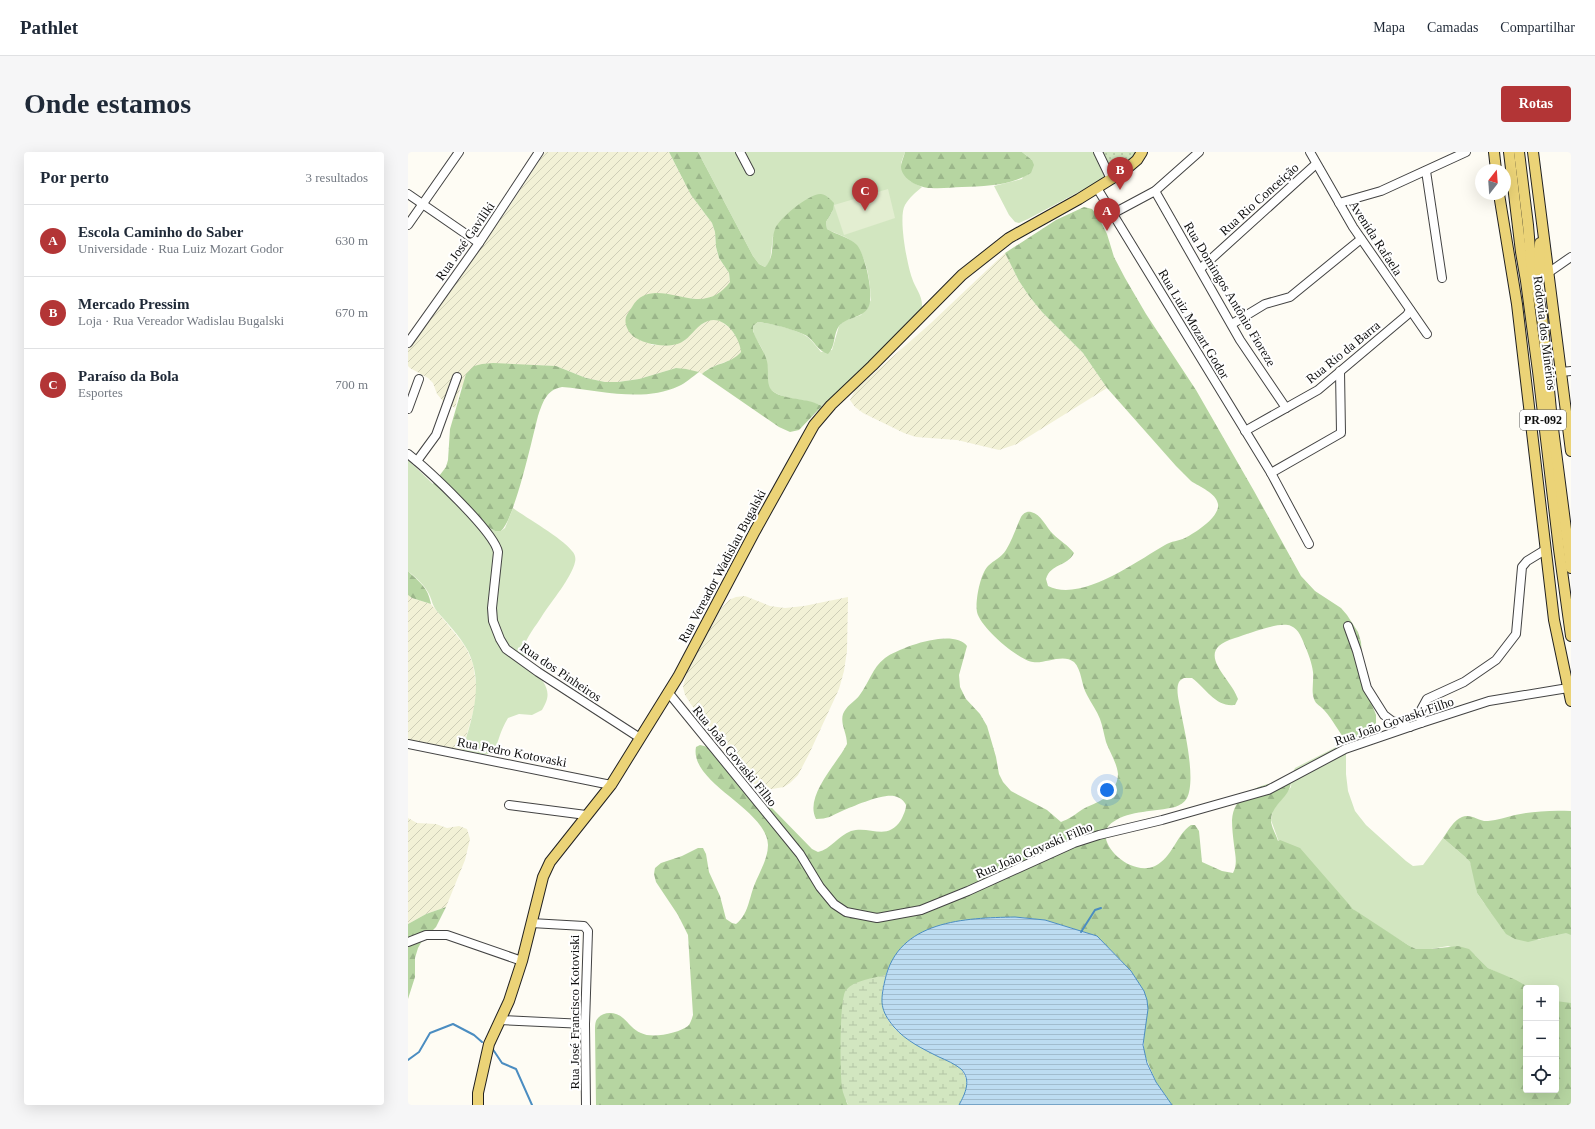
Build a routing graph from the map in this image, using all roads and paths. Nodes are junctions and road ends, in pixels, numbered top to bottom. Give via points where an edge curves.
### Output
1 (459, 152) edge
2 (539, 152) edge
3 (740, 152) edge
4 (1098, 152) edge
5 (1142, 152) edge
6 (1199, 152) edge
7 (1310, 152) edge
8 (1466, 152) edge
9 (1494, 152) edge
10 (1509, 152) edge
11 (1519, 152) edge
12 (1533, 152) edge
13 (1316, 164) junction
14 (1495, 164) edge
15 (750, 171) dead end
16 (1426, 171) junction
17 (1111, 179) junction
18 (1097, 188) junction
19 (1156, 191) junction
20 (408, 194) edge
21 (1500, 200) edge
22 (1501, 200) edge
23 (1339, 203) junction
24 (423, 204) junction
25 (1112, 214) junction
26 (1541, 219) junction
27 (408, 225) edge
28 (1361, 239) junction
29 (479, 243) junction
30 (1520, 250) junction
31 (1571, 256) edge
32 (1200, 269) junction
33 (1548, 273) junction
34 (1442, 278) dead end
35 (1541, 306) junction
36 (1410, 310) junction
37 (1232, 324) junction
38 (1427, 334) dead end
39 (408, 343) edge
40 (1340, 371) junction
41 (1566, 372) edge
42 (457, 377) dead end
43 (419, 379) dead end
44 (1568, 399) edge
45 (1286, 408) junction
46 (408, 409) edge
47 (1245, 431) junction
48 (1571, 451) edge
49 (408, 454) edge
50 (417, 461) junction
51 (1271, 473) junction
52 (1308, 544) dead end
53 (1545, 550) junction
54 (1571, 568) edge
55 (1348, 626) dead end
56 (1571, 636) edge
57 (1568, 688) junction
58 (668, 692) junction
59 (1571, 701) edge
60 (1421, 723) junction
61 (1410, 727) junction
62 (640, 738) junction
63 (408, 744) edge
64 (611, 784) junction
65 (509, 805) dead end
66 (586, 815) junction
67 (531, 923) junction
68 (408, 942) edge
69 (522, 961) junction
70 (500, 1020) junction
71 (585, 1024) junction
72 (478, 1105) edge
73 (586, 1105) edge

1 - 24 street
2 - 29 street, Rua José Gaviliki
3 - 15 street
4 - 17 street
5 - 17 main road, Rua Vereador Wadislau Bugalski via 1137,160
6 - 19 street
7 - 13 street, Avenida Rafaela
8 - 16 street
9 - 14 main road
10 - 30 main road, Rodovia dos Minérios / PR-092
11 - 35 main road, Rodovia dos Minérios / PR-092 via 1531,261
12 - 26 main road
13 - 23 street, Avenida Rafaela
13 - 32 street, Rua Rio Conceição
16 - 23 street via 1381,191
16 - 34 street
17 - 18 main road, Rua Vereador Wadislau Bugalski
18 - 25 street, Rua Luiz Mozart Godor
18 - 58 main road, Rua Vereador Wadislau Bugalski via 1009,238 962,274 814,424
19 - 25 street
19 - 32 street, Rua Domingos Antônio Fioreze
20 - 24 street
21 - 53 main road via 1517,304
22 - 30 main road
23 - 28 street, Avenida Rafaela
24 - 27 street
24 - 29 street
25 - 47 street, Rua Luiz Mozart Godor
26 - 33 main road
26 - 35 main road
28 - 36 street, Avenida Rafaela
28 - 37 street via 1290,298 1265,304
29 - 39 street, Rua José Gaviliki
30 - 56 main road, Rodovia dos Minérios / PR-092
31 - 33 street
32 - 37 street, Rua Domingos Antônio Fioreze
33 - 41 main road
35 - 54 main road, Rodovia dos Minérios / PR-092 via 1552,421
36 - 38 street, Avenida Rafaela
36 - 40 street, Rua Rio da Barra
37 - 45 street, Rua Domingos Antônio Fioreze
40 - 45 street, Rua Rio da Barra via 1318,390
40 - 51 street via 1341,433
41 - 44 main road
42 - 50 street via 436,435
43 - 46 street
44 - 48 main road
45 - 47 street, Rua Rio da Barra
47 - 51 street, Rua Luiz Mozart Godor
49 - 50 street, Rua dos Pinheiros
50 - 62 street, Rua dos Pinheiros via 475,518 497,544 492,614 506,649
51 - 52 street, Rua Luiz Mozart Godor
53 - 57 main road via 1554,620
53 - 60 street via 1522,567 1516,634 1496,660 1464,682 1427,699 1421,710
55 - 61 street via 1367,688 1384,715 1392,721
57 - 59 main road
57 - 60 street, Rua João Govaski Filho via 1489,701
58 - 61 street, Rua João Govaski Filho via 800,854 820,887 834,904 846,912 877,918 921,910 1092,837 1268,790 1345,749
58 - 62 main road, Rua Vereador Wadislau Bugalski
60 - 61 street, Rua João Govaski Filho
62 - 64 main road, Rua Vereador Wadislau Bugalski
63 - 64 street, Rua Pedro Kotovaski
64 - 66 main road, Rua Vereador Wadislau Bugalski
65 - 66 street
66 - 67 main road, Rua Vereador Wadislau Bugalski via 550,862 543,877
67 - 69 main road, Rua Vereador Wadislau Bugalski
67 - 71 street, Rua José Francisco Kotoviski via 587,928
68 - 69 street via 426,935 447,935
69 - 70 main road, Rua Vereador Wadislau Bugalski
70 - 71 street
70 - 72 main road, Rua Vereador Wadislau Bugalski via 489,1044 478,1093
71 - 73 street, Rua José Francisco Kotoviski

